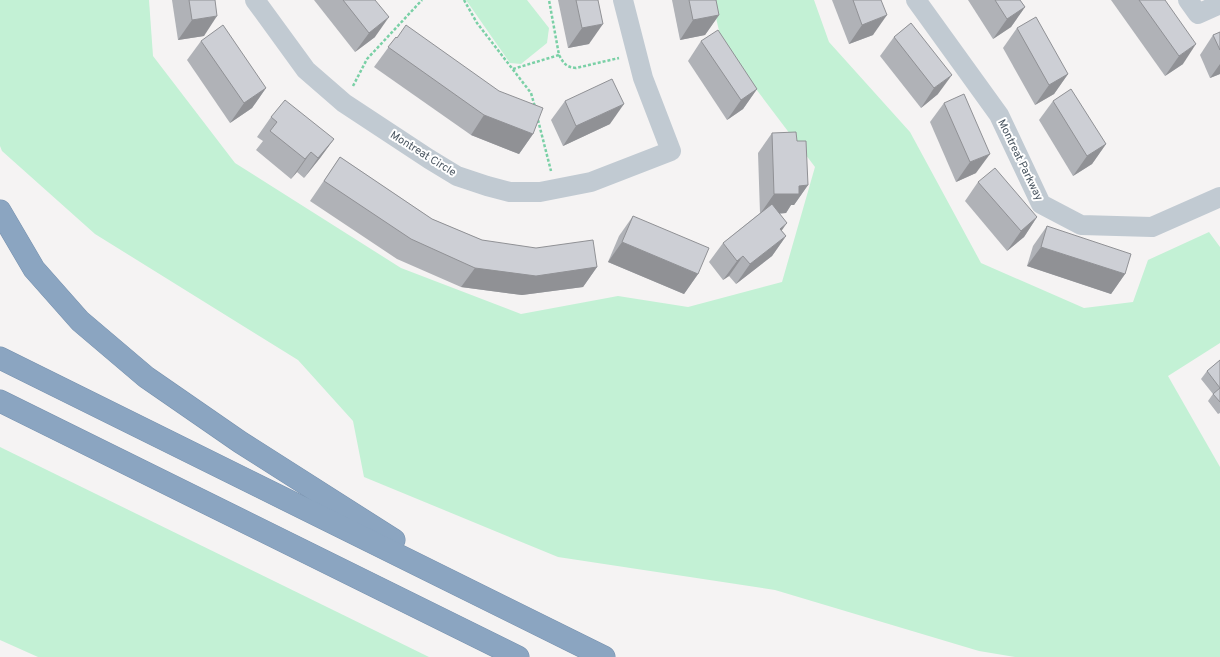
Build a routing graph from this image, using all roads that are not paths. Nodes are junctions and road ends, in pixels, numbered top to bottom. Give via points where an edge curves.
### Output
1 (255, 0) edge
2 (623, 0) edge
3 (916, 0) edge
4 (1188, 0) edge
5 (1220, 4) edge
6 (1219, 200) edge
7 (0, 211) edge
8 (0, 358) edge
9 (0, 402) edge
10 (491, 601) junction
11 (518, 657) edge
12 (604, 657) edge

1 - 2 street, Montreat Circle via 306,70 344,103 457,176 510,192 540,192 591,182 671,151 642,78
3 - 6 street, Montreat Parkway via 999,114 1041,204 1081,225 1152,227
4 - 5 street via 1198,14
7 - 10 highway via 34,269 44,281 80,321 146,377 240,442
8 - 10 highway
9 - 11 highway
10 - 12 highway

